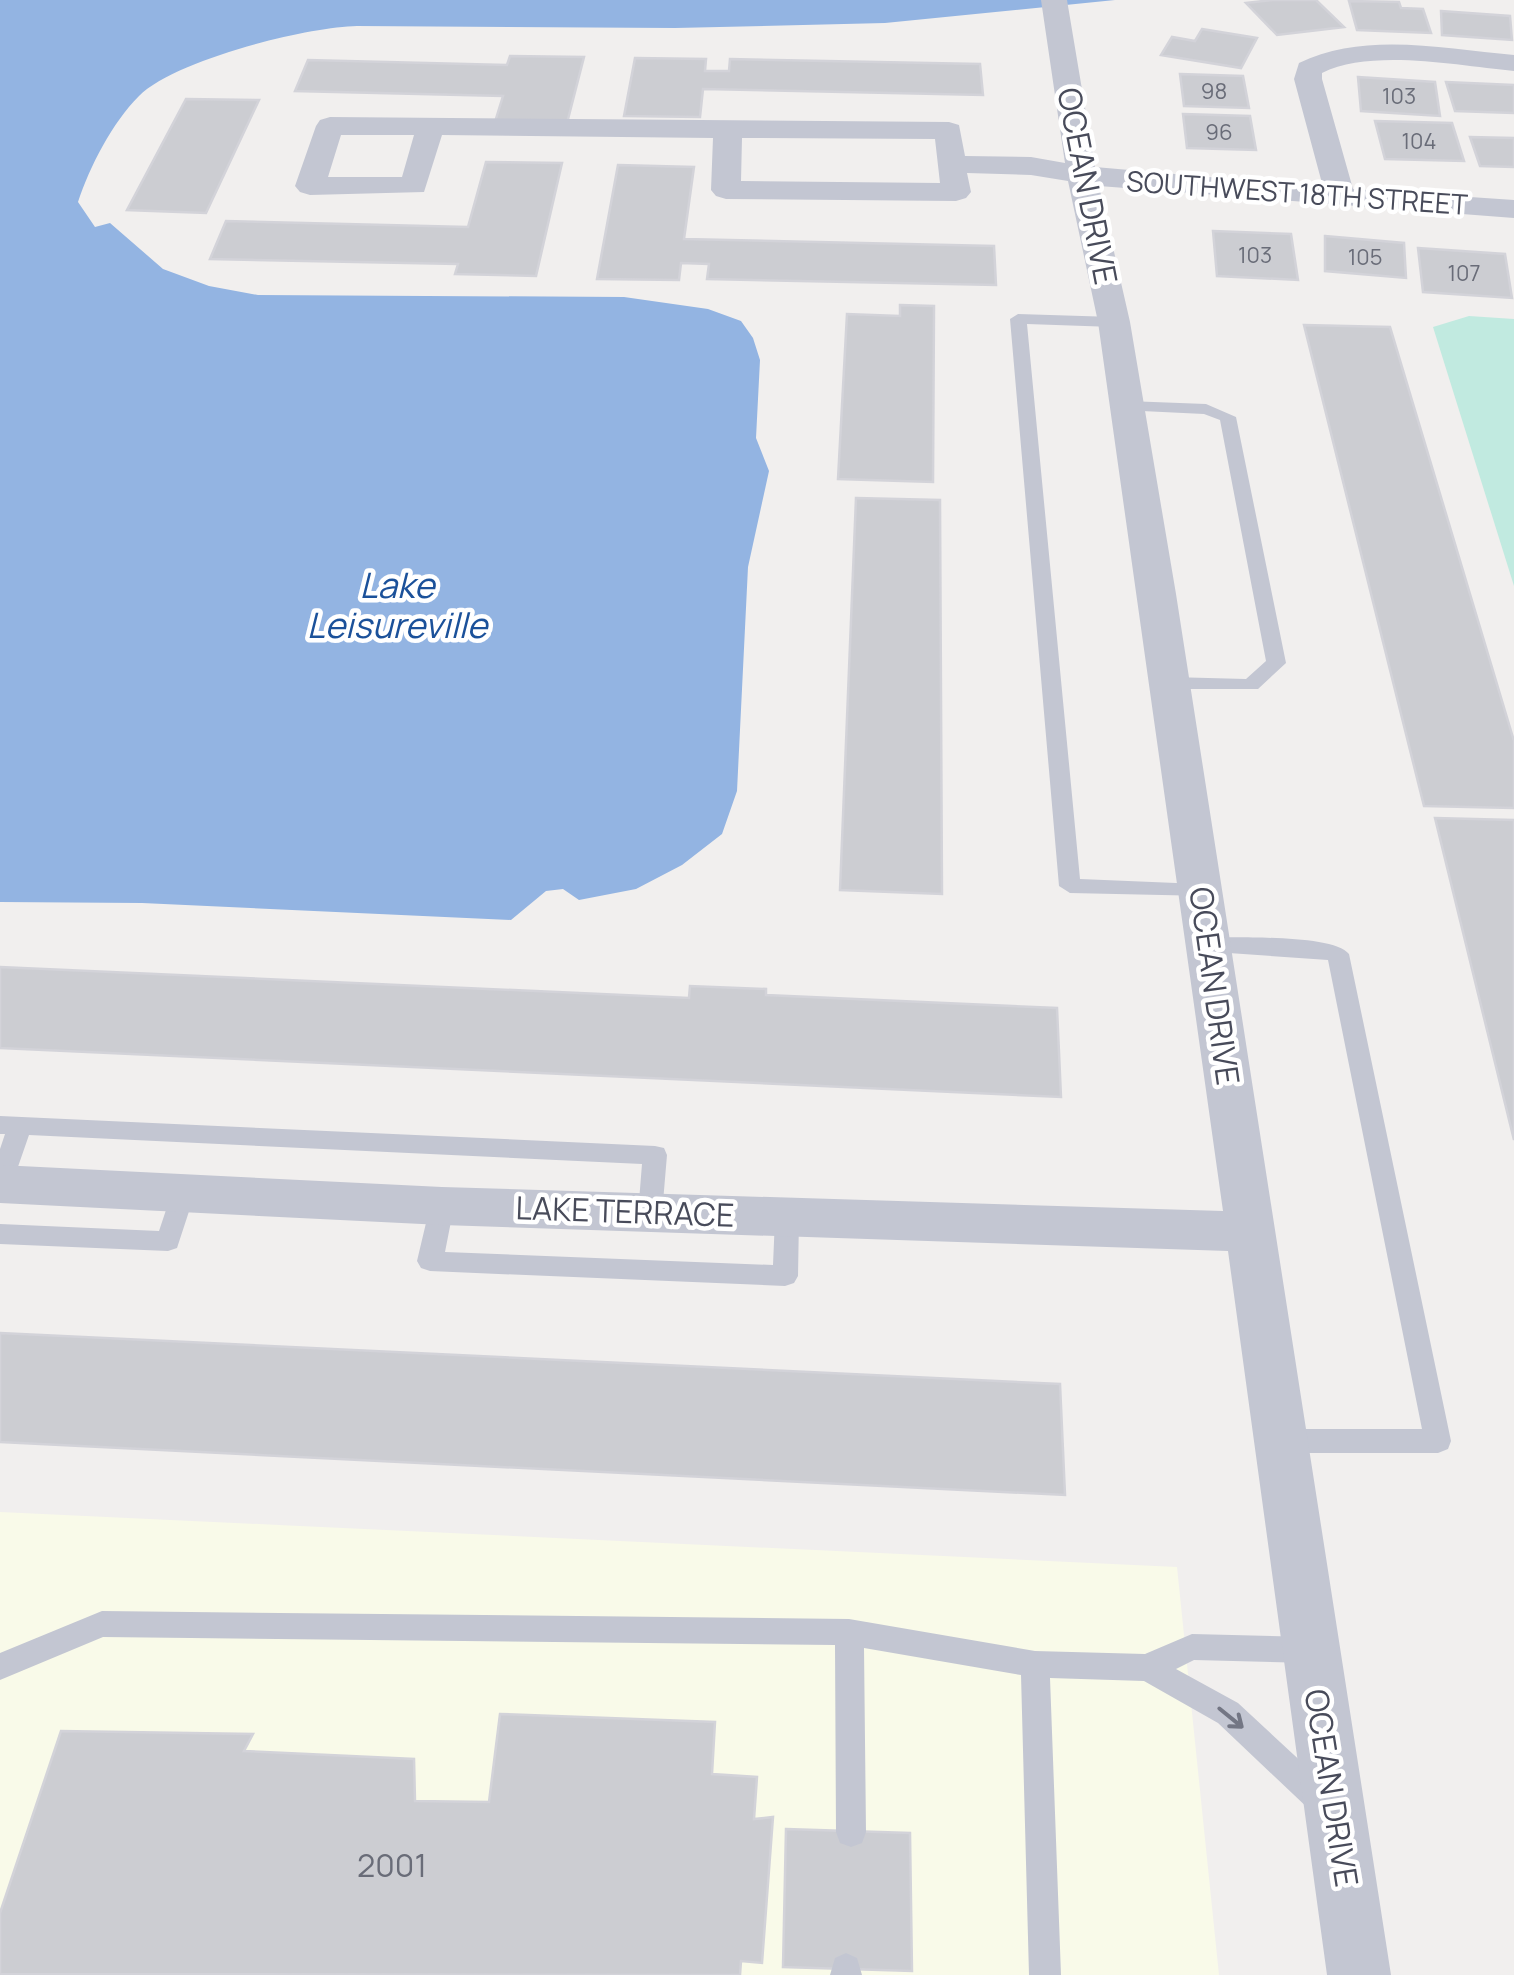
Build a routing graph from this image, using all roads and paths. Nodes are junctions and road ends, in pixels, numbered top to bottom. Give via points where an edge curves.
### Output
1 (1055, 8) edge
2 (1514, 63) edge
3 (430, 126) dead end
4 (728, 129) junction
5 (951, 164) junction
6 (1081, 174) junction
7 (1341, 197) junction
8 (1514, 209) edge
9 (1114, 322) junction
10 (1128, 406) junction
11 (1170, 683) junction
12 (1200, 891) junction
13 (1208, 945) junction
14 (10, 1126) edge
15 (0, 1184) edge
16 (183, 1193) junction
17 (442, 1206) junction
18 (650, 1214) junction
19 (787, 1218) junction
20 (1251, 1232) junction
21 (0, 1234) edge
22 (1280, 1441) junction
23 (849, 1632) junction
24 (1310, 1650) junction
25 (1034, 1664) junction
26 (0, 1667) edge
27 (1147, 1668) junction
28 (1334, 1812) junction
29 (850, 1832) dead end
30 (1045, 1975) edge
31 (1359, 1975) edge

1 - 6 street, OCEAN DRIVE
2 - 7 street via 1364,53 1320,60 1308,79
3 - 4 street
4 - 5 street via 949,132
4 - 5 street via 726,190 956,192
5 - 6 street, SOUTHWEST 18TH STREET
6 - 7 street, SOUTHWEST 18TH STREET
6 - 9 street, OCEAN DRIVE
7 - 8 street, SOUTHWEST 18TH STREET
9 - 10 street, OCEAN DRIVE
9 - 12 lane via 1018,319 1070,886
10 - 11 street, OCEAN DRIVE
10 - 11 lane via 1206,409 1228,417 1276,663 1251,684
11 - 12 street, OCEAN DRIVE
12 - 13 street, OCEAN DRIVE
13 - 20 street, OCEAN DRIVE
13 - 22 lane via 1338,954 1438,1441
14 - 15 lane
14 - 18 lane via 655,1155
15 - 16 street, LAKE TERRACE
16 - 17 street, LAKE TERRACE
16 - 21 lane via 168,1242
17 - 18 street, LAKE TERRACE
17 - 19 lane via 430,1262 785,1276
18 - 19 street, LAKE TERRACE
19 - 20 street, LAKE TERRACE
20 - 22 street, OCEAN DRIVE
22 - 24 street, OCEAN DRIVE
23 - 25 lane
23 - 26 lane via 102,1624
23 - 29 lane
24 - 27 lane via 1192,1648
24 - 28 street, OCEAN DRIVE
25 - 27 lane
25 - 30 lane
27 -> 28 lane via 1228,1713
28 - 31 street, OCEAN DRIVE

